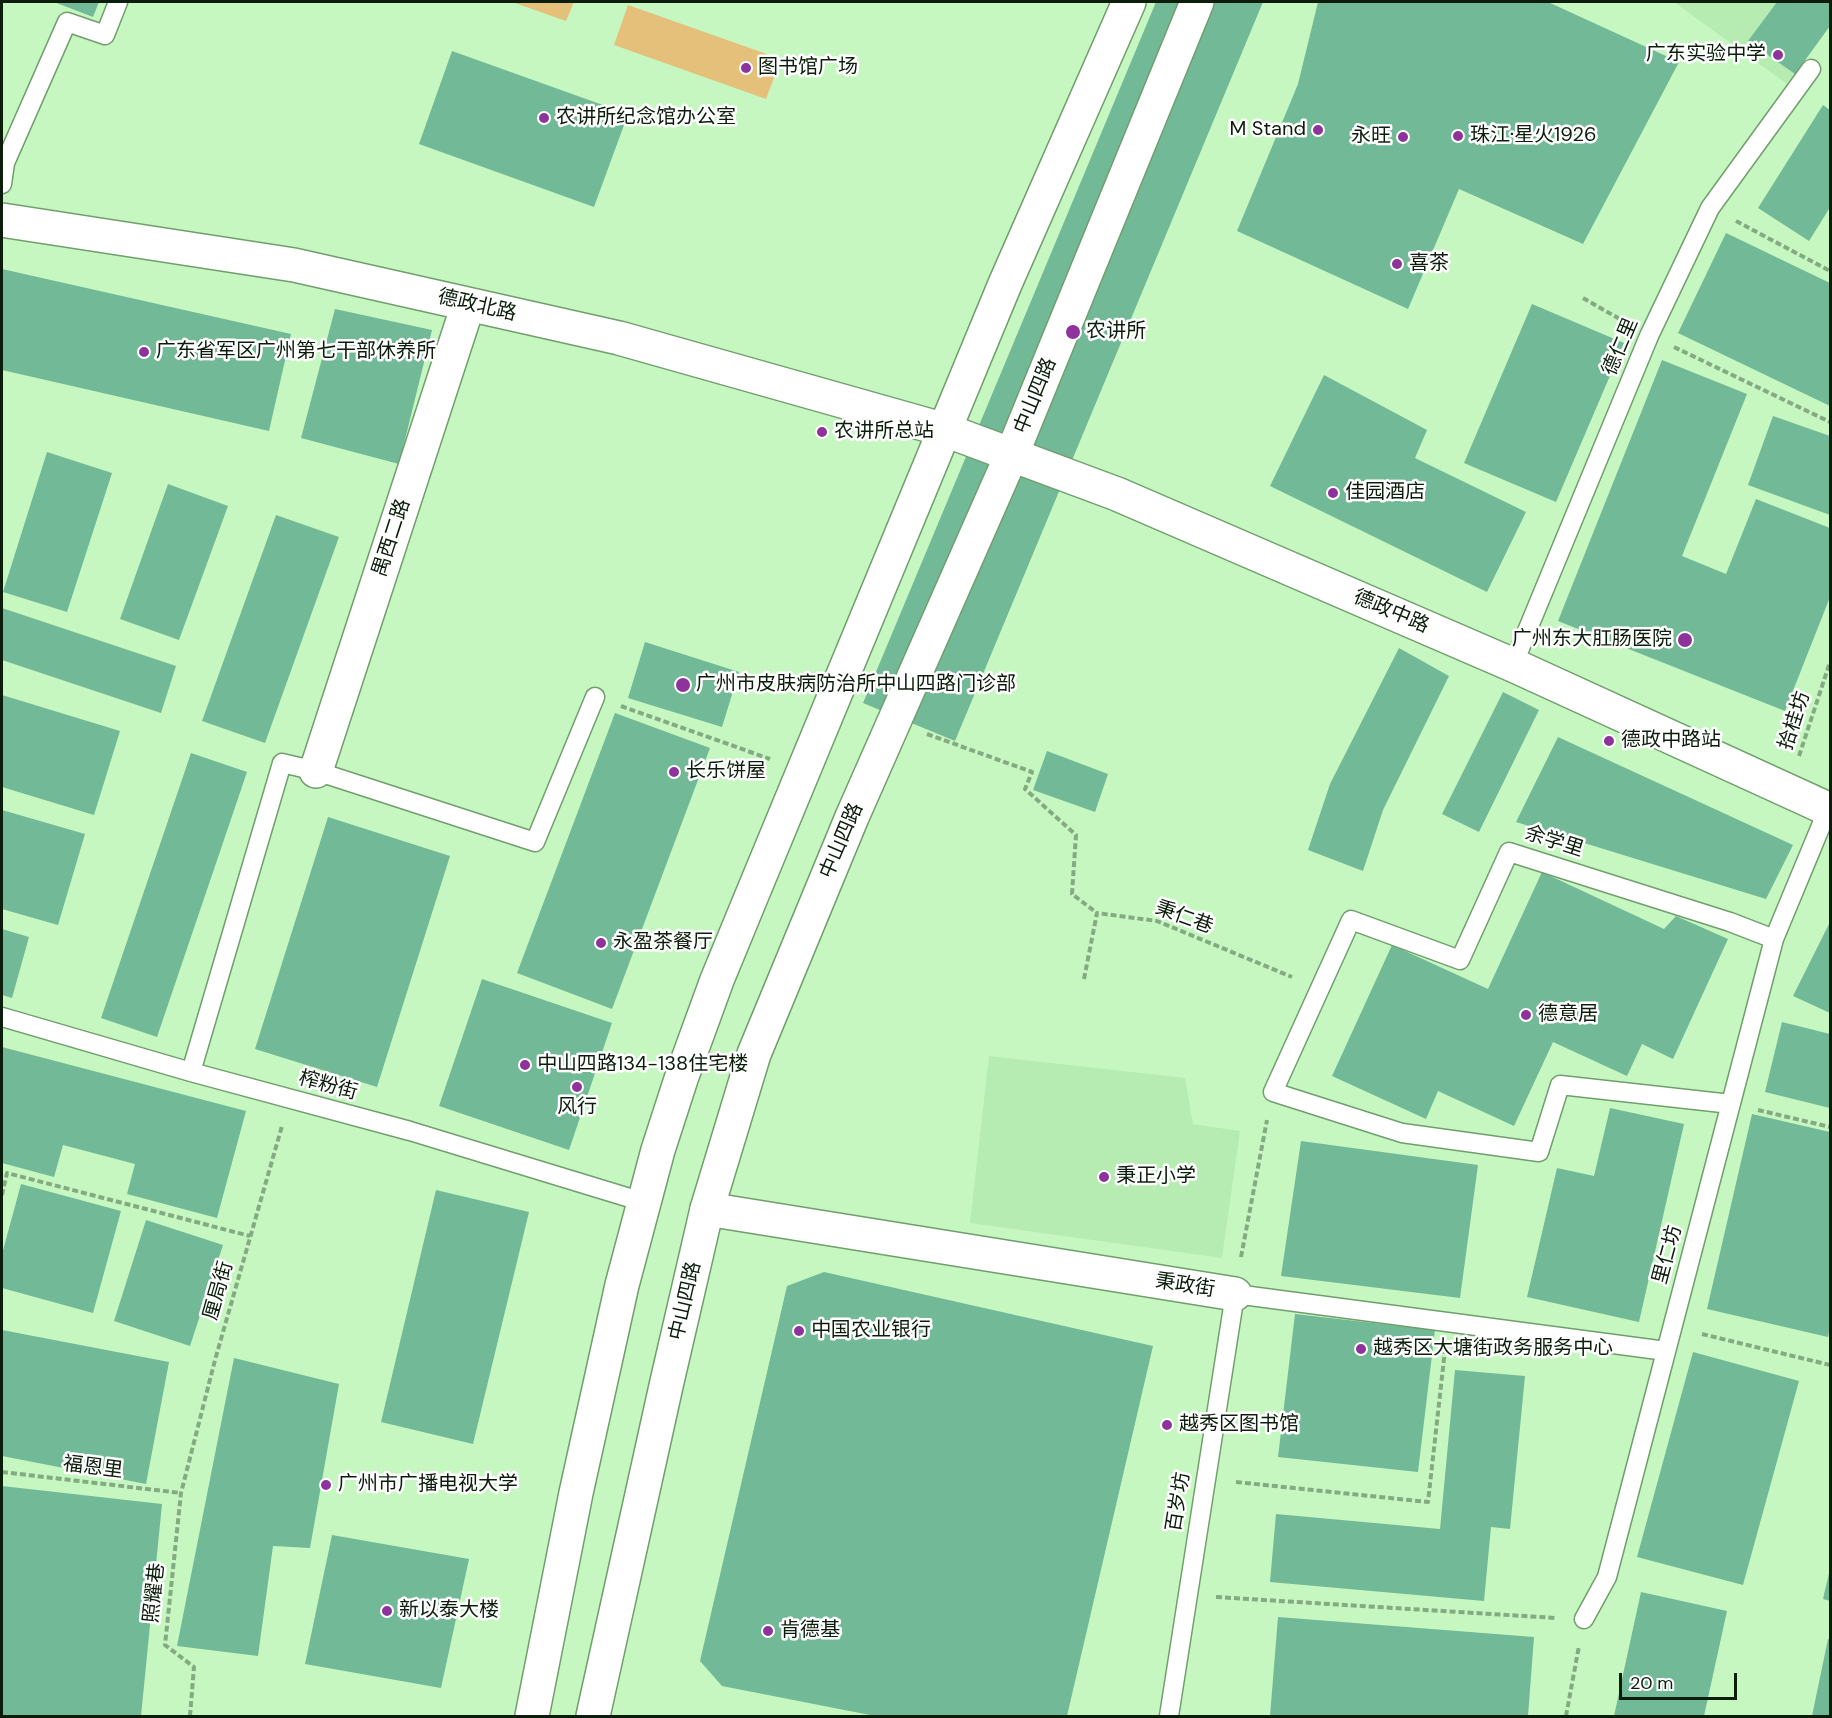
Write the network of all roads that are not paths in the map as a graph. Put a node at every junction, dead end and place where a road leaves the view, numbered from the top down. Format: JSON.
{"nodes":[{"id":1,"x":118,"y":2,"type":"edge"},
{"id":2,"x":1129,"y":2,"type":"edge"},
{"id":3,"x":1197,"y":2,"type":"edge"},
{"id":4,"x":1811,"y":69,"type":"dead end"},
{"id":5,"x":2,"y":184,"type":"edge"},
{"id":6,"x":2,"y":220,"type":"edge"},
{"id":7,"x":468,"y":304,"type":"junction"},
{"id":8,"x":945,"y":430,"type":"junction"},
{"id":9,"x":1012,"y":454,"type":"junction"},
{"id":10,"x":1513,"y":664,"type":"junction"},
{"id":11,"x":595,"y":697,"type":"road end"},
{"id":12,"x":316,"y":771,"type":"junction"},
{"id":13,"x":1829,"y":810,"type":"edge"},
{"id":14,"x":1774,"y":939,"type":"junction"},
{"id":15,"x":2,"y":1017,"type":"edge"},
{"id":16,"x":190,"y":1072,"type":"junction"},
{"id":17,"x":1731,"y":1104,"type":"junction"},
{"id":18,"x":643,"y":1202,"type":"junction"},
{"id":19,"x":707,"y":1209,"type":"junction"},
{"id":20,"x":1235,"y":1294,"type":"junction"},
{"id":21,"x":1665,"y":1351,"type":"junction"},
{"id":22,"x":1584,"y":1619,"type":"road end"},
{"id":23,"x":532,"y":1716,"type":"edge"},
{"id":24,"x":593,"y":1716,"type":"edge"},
{"id":25,"x":1169,"y":1716,"type":"edge"}],
"edges":[{"from":1,"to":5,"type":"lane"},
{"from":2,"to":8,"type":"main road"},
{"from":3,"to":9,"type":"main road","name":"中山四路"},
{"from":4,"to":10,"type":"lane","name":"德仁里"},
{"from":6,"to":7,"type":"main road","name":"德政北路"},
{"from":7,"to":8,"type":"main road","name":"德政北路"},
{"from":7,"to":12,"type":"main road","name":"禺西二路"},
{"from":8,"to":9,"type":"main road","name":"德政中路"},
{"from":8,"to":18,"type":"main road"},
{"from":9,"to":10,"type":"main road","name":"德政中路"},
{"from":9,"to":19,"type":"main road","name":"中山四路"},
{"from":10,"to":13,"type":"main road","name":"德政中路"},
{"from":11,"to":12,"type":"lane"},
{"from":12,"to":16,"type":"lane"},
{"from":13,"to":14,"type":"lane","name":"里仁坊"},
{"from":14,"to":17,"type":"lane","name":"里仁坊"},
{"from":14,"to":17,"type":"lane","name":"余学里"},
{"from":15,"to":16,"type":"lane","name":"榨粉街"},
{"from":16,"to":18,"type":"lane","name":"榨粉街"},
{"from":17,"to":21,"type":"lane","name":"里仁坊"},
{"from":18,"to":23,"type":"main road"},
{"from":19,"to":20,"type":"main road","name":"秉政街"},
{"from":19,"to":24,"type":"main road","name":"中山四路"},
{"from":20,"to":21,"type":"lane","name":"秉政街"},
{"from":20,"to":25,"type":"lane","name":"百岁坊"},
{"from":21,"to":22,"type":"lane","name":"里仁坊"}]}
